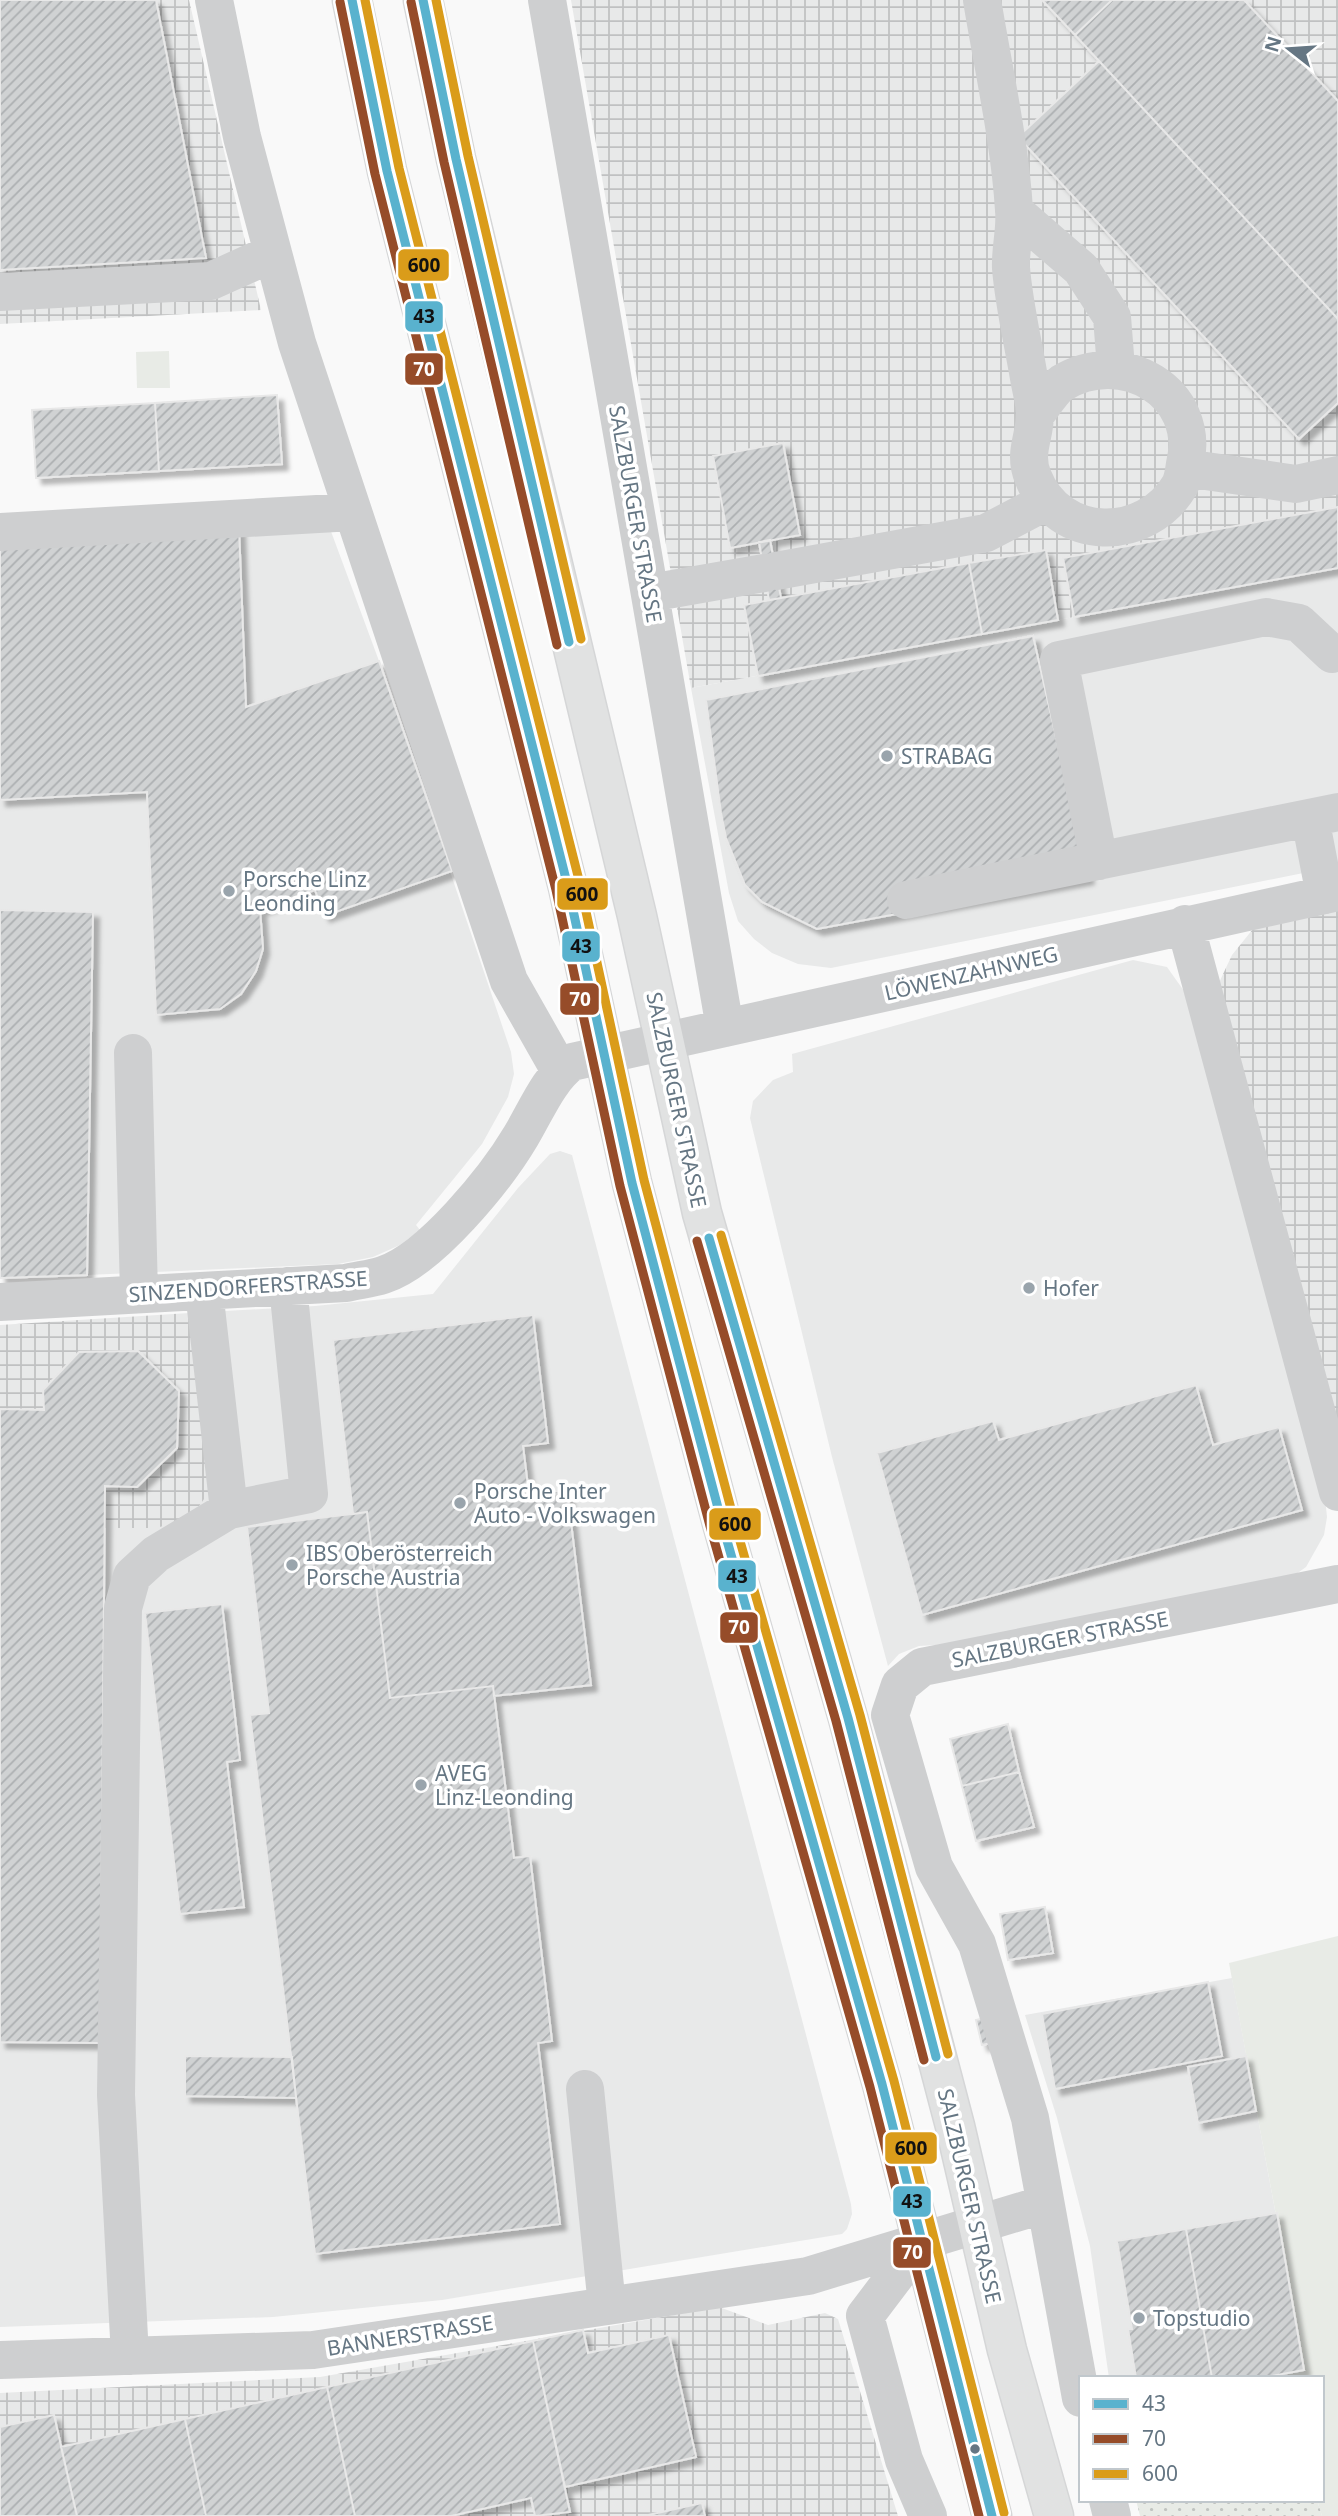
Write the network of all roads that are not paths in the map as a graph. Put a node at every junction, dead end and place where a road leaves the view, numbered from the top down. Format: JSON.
{"nodes":[{"id":1,"x":214,"y":0,"type":"edge"},
{"id":2,"x":352,"y":0,"type":"edge"},
{"id":3,"x":423,"y":0,"type":"edge"},
{"id":4,"x":547,"y":0,"type":"edge"},
{"id":5,"x":982,"y":0,"type":"edge"},
{"id":6,"x":1014,"y":211,"type":"junction"},
{"id":7,"x":273,"y":253,"type":"junction"},
{"id":8,"x":0,"y":292,"type":"edge"},
{"id":9,"x":1116,"y":369,"type":"junction"},
{"id":10,"x":1035,"y":415,"type":"junction"},
{"id":11,"x":1185,"y":468,"type":"junction"},
{"id":12,"x":1338,"y":475,"type":"edge"},
{"id":13,"x":1047,"y":501,"type":"junction"},
{"id":14,"x":353,"y":512,"type":"junction"},
{"id":15,"x":0,"y":532,"type":"edge"},
{"id":16,"x":650,"y":593,"type":"junction"},
{"id":17,"x":1332,"y":654,"type":"dead end"},
{"id":18,"x":1324,"y":815,"type":"edge"},
{"id":19,"x":1099,"y":861,"type":"junction"},
{"id":20,"x":1331,"y":894,"type":"edge"},
{"id":21,"x":906,"y":900,"type":"dead end"},
{"id":22,"x":1185,"y":924,"type":"junction"},
{"id":23,"x":725,"y":1028,"type":"junction"},
{"id":24,"x":664,"y":1040,"type":"junction"},
{"id":25,"x":133,"y":1053,"type":"dead end"},
{"id":26,"x":604,"y":1053,"type":"junction"},
{"id":27,"x":560,"y":1070,"type":"junction"},
{"id":28,"x":288,"y":1286,"type":"junction"},
{"id":29,"x":204,"y":1291,"type":"junction"},
{"id":30,"x":139,"y":1294,"type":"junction"},
{"id":31,"x":0,"y":1302,"type":"edge"},
{"id":32,"x":1338,"y":1492,"type":"edge"},
{"id":33,"x":229,"y":1510,"type":"junction"},
{"id":34,"x":1338,"y":1584,"type":"edge"},
{"id":35,"x":585,"y":2089,"type":"dead end"},
{"id":36,"x":1045,"y":2204,"type":"junction"},
{"id":37,"x":978,"y":2225,"type":"junction"},
{"id":38,"x":921,"y":2242,"type":"junction"},
{"id":39,"x":607,"y":2306,"type":"junction"},
{"id":40,"x":130,"y":2356,"type":"junction"},
{"id":41,"x":0,"y":2360,"type":"edge"},
{"id":42,"x":1079,"y":2387,"type":"edge"},
{"id":43,"x":928,"y":2516,"type":"edge"},
{"id":44,"x":992,"y":2516,"type":"edge"},
{"id":45,"x":1054,"y":2516,"type":"edge"}],
"edges":[{"from":1,"to":7,"type":"street"},
{"from":2,"to":26,"type":"main road"},
{"from":3,"to":24,"type":"main road","name":"SALZBURGER STRASSE"},
{"from":4,"to":16,"type":"street","name":"SALZBURGER STRASSE"},
{"from":5,"to":6,"type":"street"},
{"from":6,"to":9,"type":"street"},
{"from":6,"to":10,"type":"street"},
{"from":7,"to":8,"type":"street"},
{"from":7,"to":14,"type":"street"},
{"from":9,"to":10,"type":"street"},
{"from":9,"to":11,"type":"street"},
{"from":10,"to":13,"type":"street"},
{"from":11,"to":12,"type":"street"},
{"from":11,"to":13,"type":"street"},
{"from":13,"to":16,"type":"street"},
{"from":14,"to":15,"type":"street"},
{"from":14,"to":27,"type":"street"},
{"from":16,"to":23,"type":"street","name":"SALZBURGER STRASSE"},
{"from":17,"to":19,"type":"street"},
{"from":18,"to":19,"type":"street"},
{"from":18,"to":20,"type":"street"},
{"from":19,"to":21,"type":"street"},
{"from":20,"to":22,"type":"street","name":"LÖWENZAHNWEG"},
{"from":22,"to":23,"type":"street","name":"LÖWENZAHNWEG"},
{"from":22,"to":32,"type":"street"},
{"from":23,"to":24,"type":"street","name":"LÖWENZAHNWEG"},
{"from":24,"to":26,"type":"street","name":"LÖWENZAHNWEG"},
{"from":24,"to":37,"type":"main road","name":"SALZBURGER STRASSE"},
{"from":25,"to":30,"type":"street"},
{"from":26,"to":27,"type":"street"},
{"from":26,"to":38,"type":"main road"},
{"from":27,"to":28,"type":"street","name":"SINZENDORFERSTRASSE"},
{"from":28,"to":29,"type":"street","name":"SINZENDORFERSTRASSE"},
{"from":28,"to":33,"type":"street"},
{"from":29,"to":30,"type":"street","name":"SINZENDORFERSTRASSE"},
{"from":29,"to":33,"type":"street"},
{"from":30,"to":31,"type":"street","name":"SINZENDORFERSTRASSE"},
{"from":33,"to":40,"type":"street"},
{"from":34,"to":36,"type":"street","name":"SALZBURGER STRASSE"},
{"from":35,"to":39,"type":"street"},
{"from":36,"to":37,"type":"street","name":"BANNERSTRASSE"},
{"from":36,"to":42,"type":"street","name":"SALZBURGER STRASSE"},
{"from":37,"to":38,"type":"street","name":"BANNERSTRASSE"},
{"from":37,"to":45,"type":"main road","name":"SALZBURGER STRASSE"},
{"from":38,"to":39,"type":"street","name":"BANNERSTRASSE"},
{"from":38,"to":43,"type":"street"},
{"from":38,"to":44,"type":"main road"},
{"from":39,"to":40,"type":"street","name":"BANNERSTRASSE"},
{"from":40,"to":41,"type":"street","name":"BANNERSTRASSE"}]}
